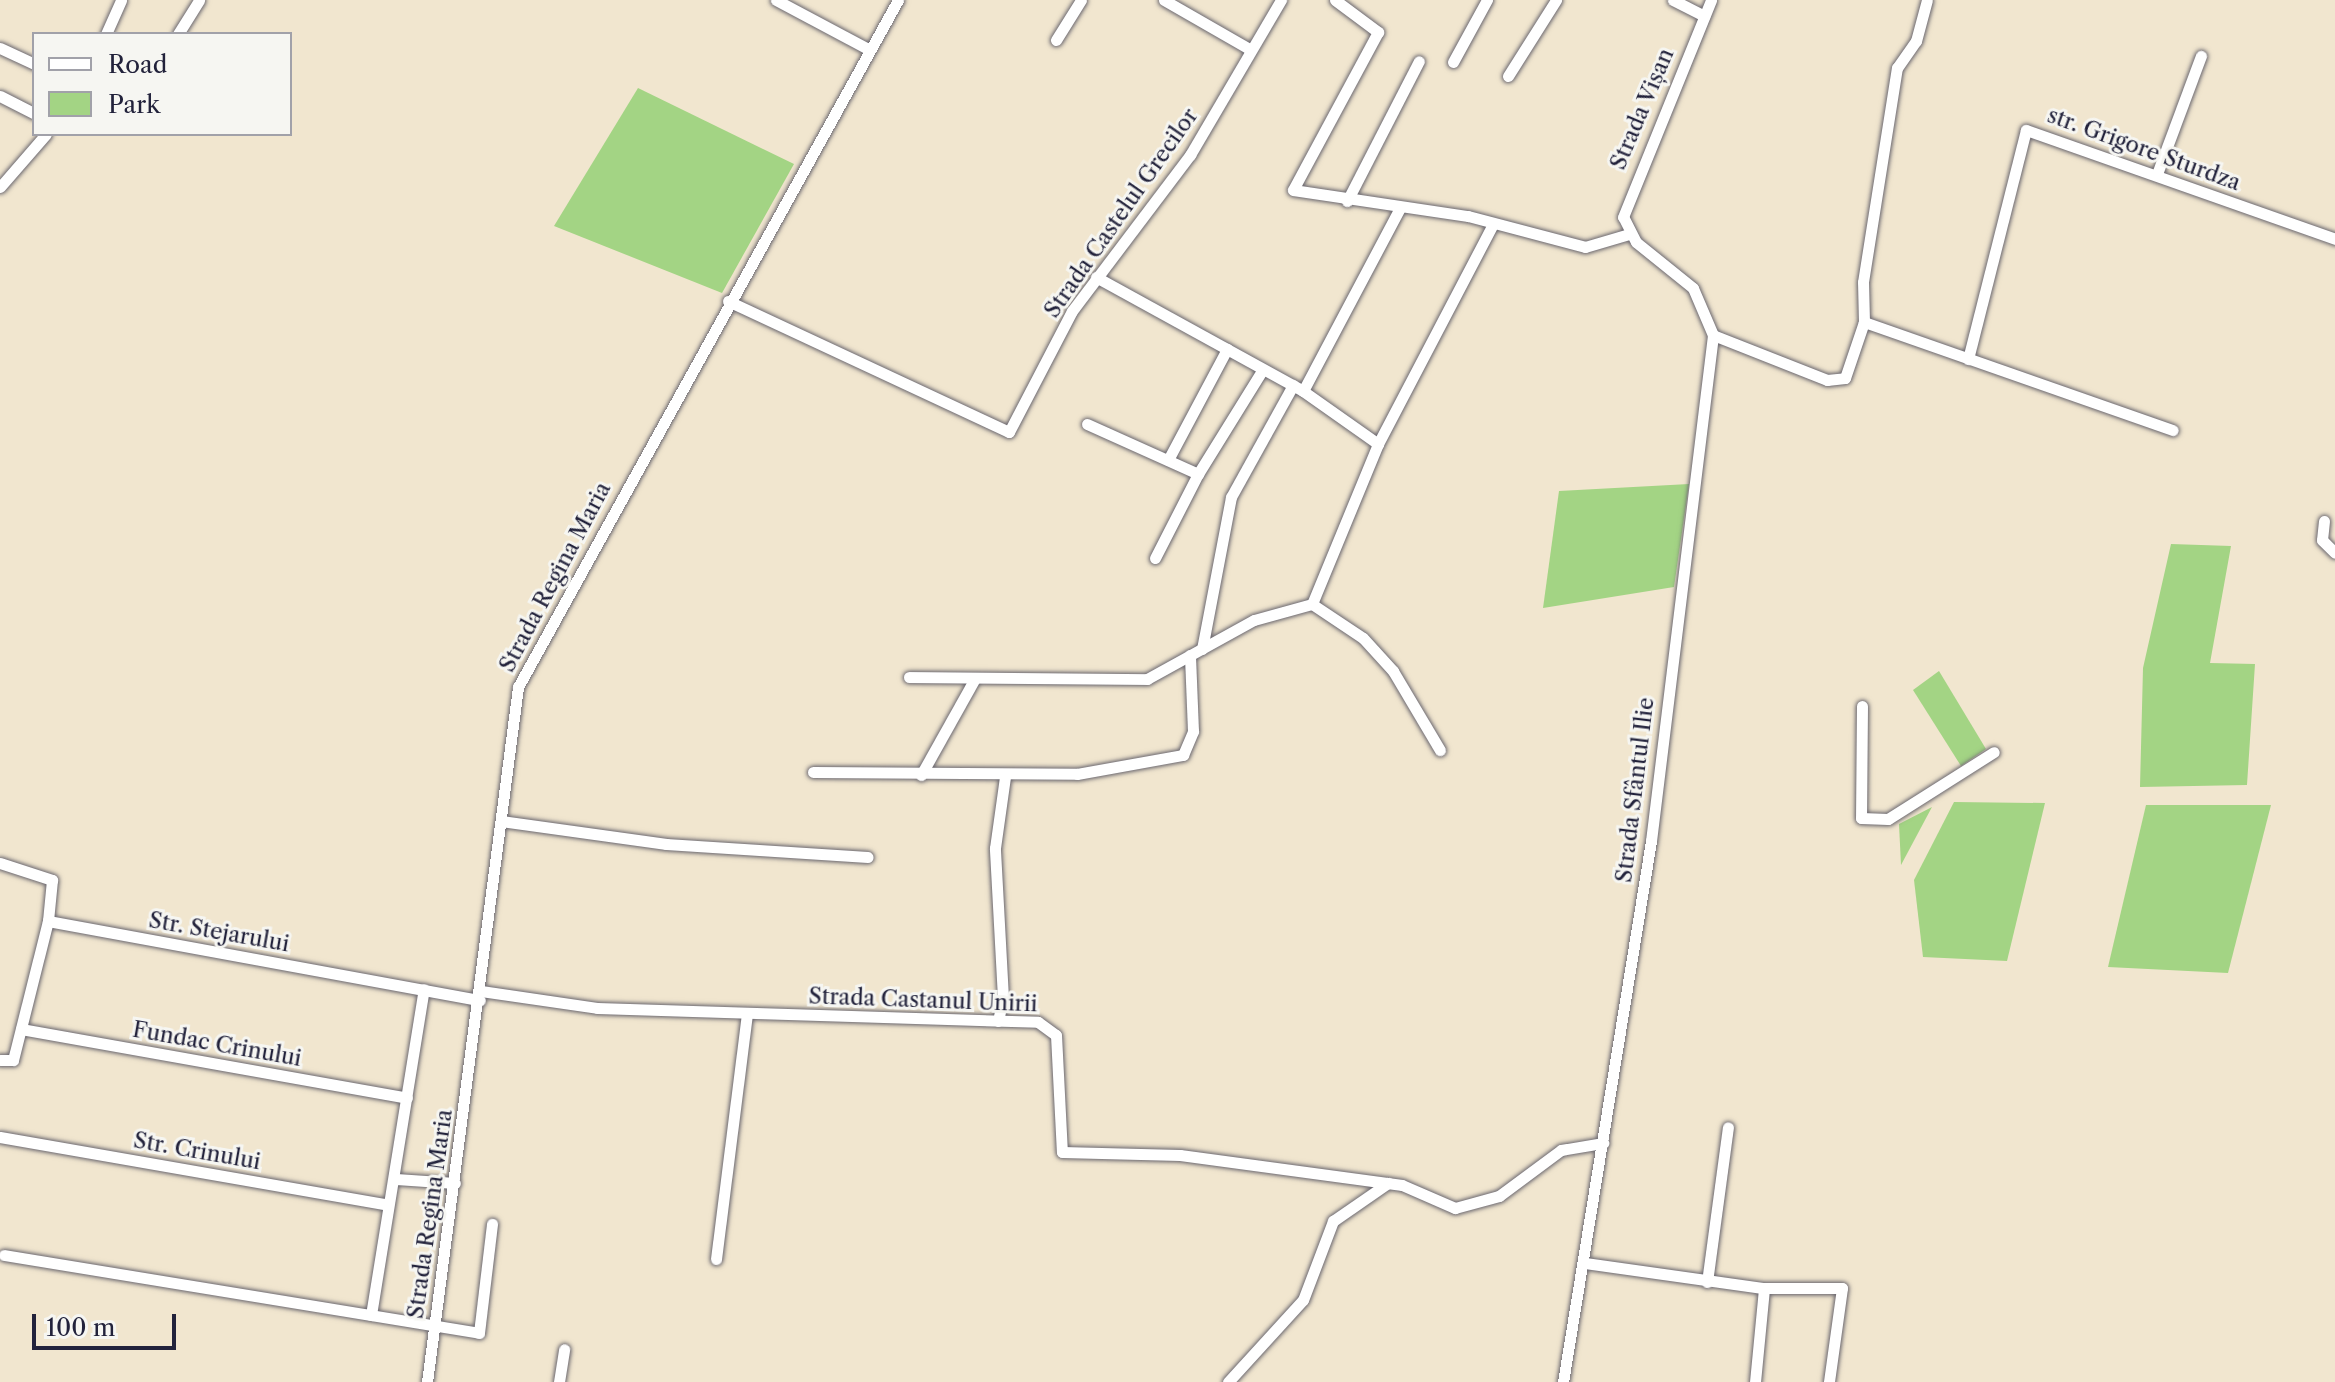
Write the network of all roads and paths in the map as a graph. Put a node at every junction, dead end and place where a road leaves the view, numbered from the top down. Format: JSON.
{"nodes":[{"id":1,"x":121,"y":0,"type":"edge"},
{"id":2,"x":199,"y":0,"type":"edge"},
{"id":3,"x":776,"y":0,"type":"edge"},
{"id":4,"x":898,"y":0,"type":"edge"},
{"id":5,"x":1081,"y":0,"type":"edge"},
{"id":6,"x":1164,"y":0,"type":"edge"},
{"id":7,"x":1281,"y":0,"type":"edge"},
{"id":8,"x":1335,"y":0,"type":"edge"},
{"id":9,"x":1487,"y":0,"type":"edge"},
{"id":10,"x":1556,"y":0,"type":"edge"},
{"id":11,"x":1673,"y":0,"type":"edge"},
{"id":12,"x":1711,"y":0,"type":"edge"},
{"id":13,"x":1927,"y":0,"type":"edge"},
{"id":14,"x":1704,"y":16,"type":"junction"},
{"id":15,"x":107,"y":32,"type":"edge"},
{"id":16,"x":179,"y":32,"type":"edge"},
{"id":17,"x":1056,"y":40,"type":"dead end"},
{"id":18,"x":0,"y":48,"type":"edge"},
{"id":19,"x":870,"y":50,"type":"junction"},
{"id":20,"x":1251,"y":50,"type":"junction"},
{"id":21,"x":2201,"y":56,"type":"dead end"},
{"id":22,"x":1419,"y":61,"type":"dead end"},
{"id":23,"x":1453,"y":62,"type":"dead end"},
{"id":24,"x":32,"y":63,"type":"edge"},
{"id":25,"x":1508,"y":76,"type":"dead end"},
{"id":26,"x":0,"y":96,"type":"edge"},
{"id":27,"x":32,"y":112,"type":"edge"},
{"id":28,"x":44,"y":136,"type":"edge"},
{"id":29,"x":2157,"y":174,"type":"junction"},
{"id":30,"x":0,"y":187,"type":"edge"},
{"id":31,"x":1347,"y":201,"type":"junction"},
{"id":32,"x":1400,"y":208,"type":"junction"},
{"id":33,"x":1493,"y":224,"type":"junction"},
{"id":34,"x":1629,"y":234,"type":"junction"},
{"id":35,"x":2335,"y":239,"type":"edge"},
{"id":36,"x":1096,"y":277,"type":"junction"},
{"id":37,"x":728,"y":301,"type":"junction"},
{"id":38,"x":1864,"y":322,"type":"junction"},
{"id":39,"x":1713,"y":335,"type":"junction"},
{"id":40,"x":1227,"y":349,"type":"junction"},
{"id":41,"x":1968,"y":359,"type":"junction"},
{"id":42,"x":1263,"y":369,"type":"junction"},
{"id":43,"x":1298,"y":388,"type":"junction"},
{"id":44,"x":1087,"y":424,"type":"dead end"},
{"id":45,"x":2173,"y":430,"type":"dead end"},
{"id":46,"x":1378,"y":444,"type":"junction"},
{"id":47,"x":1168,"y":460,"type":"junction"},
{"id":48,"x":1198,"y":474,"type":"junction"},
{"id":49,"x":2324,"y":521,"type":"dead end"},
{"id":50,"x":2335,"y":553,"type":"edge"},
{"id":51,"x":1155,"y":558,"type":"dead end"},
{"id":52,"x":1312,"y":604,"type":"junction"},
{"id":53,"x":1202,"y":649,"type":"junction"},
{"id":54,"x":1190,"y":655,"type":"junction"},
{"id":55,"x":909,"y":677,"type":"dead end"},
{"id":56,"x":974,"y":680,"type":"junction"},
{"id":57,"x":1862,"y":706,"type":"dead end"},
{"id":58,"x":1440,"y":750,"type":"dead end"},
{"id":59,"x":1994,"y":752,"type":"dead end"},
{"id":60,"x":813,"y":772,"type":"dead end"},
{"id":61,"x":921,"y":775,"type":"junction"},
{"id":62,"x":1005,"y":777,"type":"junction"},
{"id":63,"x":501,"y":821,"type":"junction"},
{"id":64,"x":868,"y":857,"type":"dead end"},
{"id":65,"x":0,"y":863,"type":"edge"},
{"id":66,"x":48,"y":921,"type":"junction"},
{"id":67,"x":424,"y":989,"type":"junction"},
{"id":68,"x":481,"y":996,"type":"junction"},
{"id":69,"x":747,"y":1014,"type":"junction"},
{"id":70,"x":998,"y":1021,"type":"junction"},
{"id":71,"x":21,"y":1029,"type":"junction"},
{"id":72,"x":0,"y":1060,"type":"edge"},
{"id":73,"x":407,"y":1098,"type":"junction"},
{"id":74,"x":1728,"y":1127,"type":"dead end"},
{"id":75,"x":0,"y":1137,"type":"edge"},
{"id":76,"x":1603,"y":1143,"type":"junction"},
{"id":77,"x":396,"y":1179,"type":"junction"},
{"id":78,"x":455,"y":1183,"type":"junction"},
{"id":79,"x":1389,"y":1183,"type":"junction"},
{"id":80,"x":388,"y":1205,"type":"junction"},
{"id":81,"x":492,"y":1224,"type":"dead end"},
{"id":82,"x":4,"y":1255,"type":"dead end"},
{"id":83,"x":716,"y":1259,"type":"dead end"},
{"id":84,"x":1585,"y":1263,"type":"junction"},
{"id":85,"x":1707,"y":1282,"type":"junction"},
{"id":86,"x":1764,"y":1288,"type":"junction"},
{"id":87,"x":371,"y":1315,"type":"junction"},
{"id":88,"x":434,"y":1327,"type":"junction"},
{"id":89,"x":564,"y":1349,"type":"dead end"},
{"id":90,"x":427,"y":1382,"type":"edge"},
{"id":91,"x":559,"y":1382,"type":"edge"},
{"id":92,"x":1228,"y":1382,"type":"edge"},
{"id":93,"x":1563,"y":1382,"type":"edge"},
{"id":94,"x":1755,"y":1382,"type":"edge"},
{"id":95,"x":1829,"y":1382,"type":"edge"}],
"edges":[{"from":1,"to":15,"type":"street"},
{"from":2,"to":16,"type":"street"},
{"from":3,"to":19,"type":"street"},
{"from":4,"to":19,"type":"street","name":"Strada Regina Maria"},
{"from":5,"to":17,"type":"street"},
{"from":6,"to":20,"type":"street"},
{"from":7,"to":20,"type":"street","name":"Strada Castelul Grecilor"},
{"from":8,"to":31,"type":"street"},
{"from":9,"to":23,"type":"street"},
{"from":10,"to":25,"type":"street"},
{"from":11,"to":14,"type":"street"},
{"from":12,"to":14,"type":"street","name":"Strada Vișan"},
{"from":13,"to":38,"type":"street"},
{"from":14,"to":34,"type":"street","name":"Strada Vișan"},
{"from":18,"to":24,"type":"street"},
{"from":19,"to":37,"type":"street","name":"Strada Regina Maria"},
{"from":20,"to":36,"type":"street","name":"Strada Castelul Grecilor"},
{"from":21,"to":29,"type":"street"},
{"from":22,"to":31,"type":"street"},
{"from":26,"to":27,"type":"street"},
{"from":28,"to":30,"type":"street"},
{"from":29,"to":35,"type":"street","name":"str. Grigore Sturdza"},
{"from":29,"to":41,"type":"street","name":"str. Grigore Sturdza"},
{"from":31,"to":32,"type":"street"},
{"from":32,"to":33,"type":"street"},
{"from":32,"to":43,"type":"street"},
{"from":33,"to":34,"type":"street"},
{"from":33,"to":46,"type":"street"},
{"from":34,"to":39,"type":"street"},
{"from":36,"to":37,"type":"street","name":"Strada Castelul Grecilor"},
{"from":36,"to":40,"type":"street"},
{"from":37,"to":63,"type":"street","name":"Strada Regina Maria"},
{"from":38,"to":39,"type":"street"},
{"from":38,"to":41,"type":"street"},
{"from":39,"to":76,"type":"street","name":"Strada Sfântul Ilie"},
{"from":40,"to":42,"type":"street"},
{"from":40,"to":47,"type":"street"},
{"from":41,"to":45,"type":"street"},
{"from":42,"to":43,"type":"street"},
{"from":42,"to":48,"type":"street"},
{"from":43,"to":46,"type":"street"},
{"from":43,"to":53,"type":"street"},
{"from":44,"to":47,"type":"street"},
{"from":46,"to":52,"type":"street"},
{"from":47,"to":48,"type":"street"},
{"from":48,"to":51,"type":"street"},
{"from":49,"to":50,"type":"street"},
{"from":52,"to":53,"type":"street"},
{"from":52,"to":58,"type":"street"},
{"from":53,"to":54,"type":"street"},
{"from":54,"to":56,"type":"street"},
{"from":54,"to":62,"type":"street"},
{"from":55,"to":56,"type":"street"},
{"from":56,"to":61,"type":"street"},
{"from":57,"to":59,"type":"street"},
{"from":60,"to":61,"type":"street"},
{"from":61,"to":62,"type":"street"},
{"from":62,"to":70,"type":"street"},
{"from":63,"to":64,"type":"street"},
{"from":63,"to":68,"type":"street","name":"Strada Regina Maria"},
{"from":65,"to":66,"type":"street"},
{"from":66,"to":67,"type":"street","name":"Str. Stejarului"},
{"from":66,"to":71,"type":"street"},
{"from":67,"to":68,"type":"street","name":"Str. Stejarului"},
{"from":67,"to":73,"type":"street"},
{"from":68,"to":69,"type":"street","name":"Strada Castanul Unirii"},
{"from":68,"to":78,"type":"street","name":"Strada Regina Maria"},
{"from":69,"to":70,"type":"street","name":"Strada Castanul Unirii"},
{"from":69,"to":83,"type":"street"},
{"from":70,"to":79,"type":"street","name":"Strada Castanul Unirii"},
{"from":71,"to":72,"type":"street"},
{"from":71,"to":73,"type":"street","name":"Fundac Crinului"},
{"from":73,"to":77,"type":"street"},
{"from":74,"to":85,"type":"street"},
{"from":75,"to":80,"type":"street","name":"Str. Crinului"},
{"from":76,"to":79,"type":"street","name":"Strada Castanul Unirii"},
{"from":76,"to":84,"type":"street","name":"Strada Sfântul Ilie"},
{"from":77,"to":78,"type":"street"},
{"from":77,"to":80,"type":"street"},
{"from":78,"to":88,"type":"street","name":"Strada Regina Maria"},
{"from":79,"to":92,"type":"street"},
{"from":80,"to":87,"type":"street"},
{"from":81,"to":88,"type":"street"},
{"from":82,"to":87,"type":"street"},
{"from":84,"to":85,"type":"street"},
{"from":84,"to":93,"type":"street","name":"Strada Sfântul Ilie"},
{"from":85,"to":86,"type":"street"},
{"from":86,"to":94,"type":"street"},
{"from":86,"to":95,"type":"street"},
{"from":87,"to":88,"type":"street"},
{"from":88,"to":90,"type":"street","name":"Strada Regina Maria"},
{"from":89,"to":91,"type":"street"}]}
